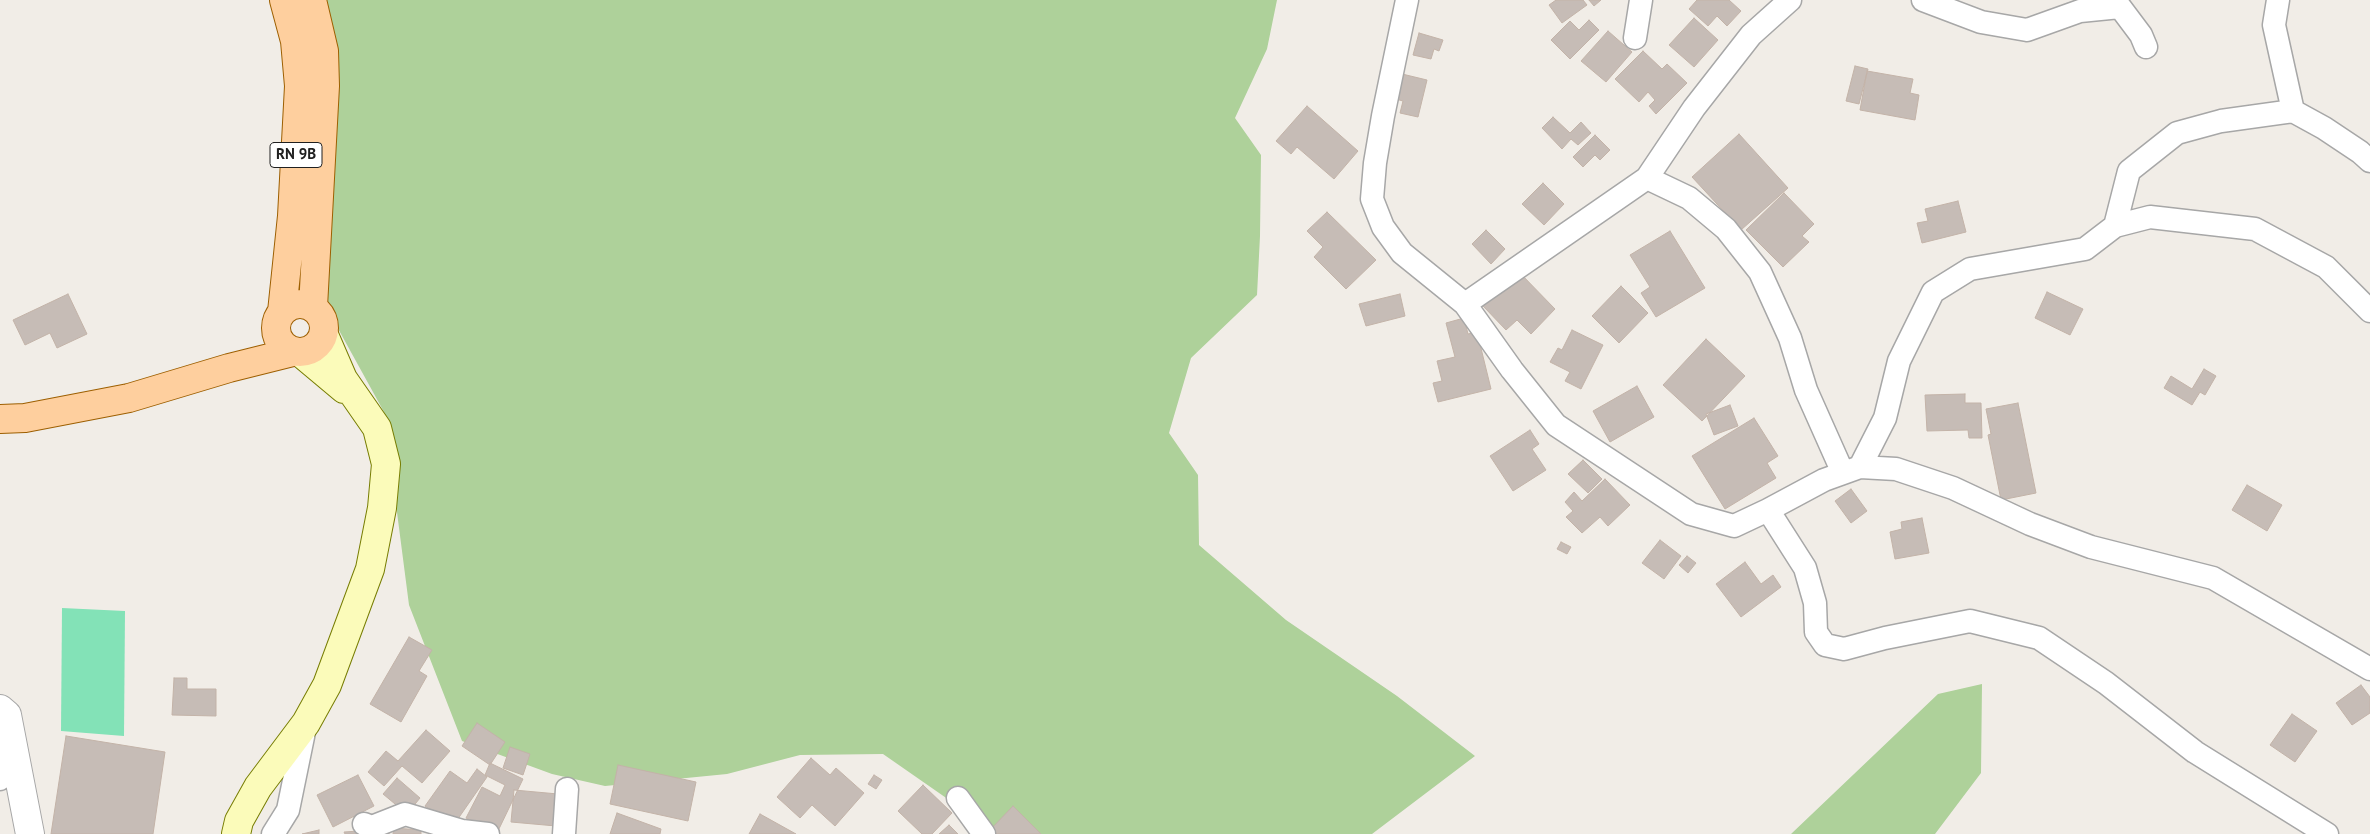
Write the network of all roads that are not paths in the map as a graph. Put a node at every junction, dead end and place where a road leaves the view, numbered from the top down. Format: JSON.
{"nodes":[{"id":1,"x":284,"y":0,"type":"edge"},
{"id":2,"x":312,"y":0,"type":"edge"},
{"id":3,"x":1407,"y":0,"type":"edge"},
{"id":4,"x":1641,"y":0,"type":"edge"},
{"id":5,"x":1790,"y":0,"type":"edge"},
{"id":6,"x":1923,"y":0,"type":"edge"},
{"id":7,"x":2278,"y":0,"type":"edge"},
{"id":8,"x":1635,"y":38,"type":"dead end"},
{"id":9,"x":2146,"y":47,"type":"dead end"},
{"id":10,"x":2292,"y":112,"type":"junction"},
{"id":11,"x":2370,"y":161,"type":"edge"},
{"id":12,"x":1647,"y":178,"type":"junction"},
{"id":13,"x":2115,"y":226,"type":"junction"},
{"id":14,"x":1465,"y":304,"type":"junction"},
{"id":15,"x":313,"y":307,"type":"junction"},
{"id":16,"x":2370,"y":311,"type":"edge"},
{"id":17,"x":279,"y":319,"type":"junction"},
{"id":18,"x":324,"y":335,"type":"junction"},
{"id":19,"x":297,"y":352,"type":"junction"},
{"id":20,"x":229,"y":368,"type":"junction"},
{"id":21,"x":356,"y":400,"type":"junction"},
{"id":22,"x":0,"y":419,"type":"edge"},
{"id":23,"x":1851,"y":470,"type":"junction"},
{"id":24,"x":1768,"y":510,"type":"junction"},
{"id":25,"x":2370,"y":669,"type":"edge"},
{"id":26,"x":0,"y":709,"type":"edge"},
{"id":27,"x":306,"y":723,"type":"junction"},
{"id":28,"x":13,"y":749,"type":"junction"},
{"id":29,"x":0,"y":779,"type":"edge"},
{"id":30,"x":568,"y":790,"type":"dead end"},
{"id":31,"x":958,"y":798,"type":"dead end"},
{"id":32,"x":364,"y":824,"type":"dead end"},
{"id":33,"x":30,"y":834,"type":"edge"},
{"id":34,"x":236,"y":834,"type":"edge"},
{"id":35,"x":273,"y":834,"type":"edge"},
{"id":36,"x":488,"y":834,"type":"edge"},
{"id":37,"x":564,"y":834,"type":"edge"},
{"id":38,"x":984,"y":834,"type":"edge"},
{"id":39,"x":2327,"y":834,"type":"edge"}],
"edges":[{"from":1,"to":17,"type":"main road","number":"RN 9B"},
{"from":2,"to":15,"type":"main road","number":"RN 9B"},
{"from":3,"to":14,"type":"street"},
{"from":4,"to":8,"type":"street"},
{"from":5,"to":12,"type":"street"},
{"from":6,"to":9,"type":"street"},
{"from":7,"to":10,"type":"street"},
{"from":10,"to":11,"type":"street"},
{"from":10,"to":13,"type":"street"},
{"from":12,"to":14,"type":"street"},
{"from":12,"to":23,"type":"street"},
{"from":13,"to":16,"type":"street"},
{"from":13,"to":23,"type":"street"},
{"from":14,"to":24,"type":"street"},
{"from":15,"to":17,"type":"main road"},
{"from":15,"to":18,"type":"main road"},
{"from":17,"to":19,"type":"main road"},
{"from":17,"to":20,"type":"main road"},
{"from":18,"to":19,"type":"main road"},
{"from":18,"to":21,"type":"main road"},
{"from":19,"to":20,"type":"main road"},
{"from":19,"to":21,"type":"main road"},
{"from":20,"to":22,"type":"main road"},
{"from":21,"to":27,"type":"main road"},
{"from":23,"to":24,"type":"street"},
{"from":23,"to":25,"type":"street"},
{"from":24,"to":39,"type":"street"},
{"from":26,"to":28,"type":"street"},
{"from":27,"to":34,"type":"main road"},
{"from":27,"to":35,"type":"street"},
{"from":28,"to":29,"type":"street"},
{"from":28,"to":33,"type":"street"},
{"from":30,"to":37,"type":"street"},
{"from":31,"to":38,"type":"street"},
{"from":32,"to":36,"type":"street"}]}
